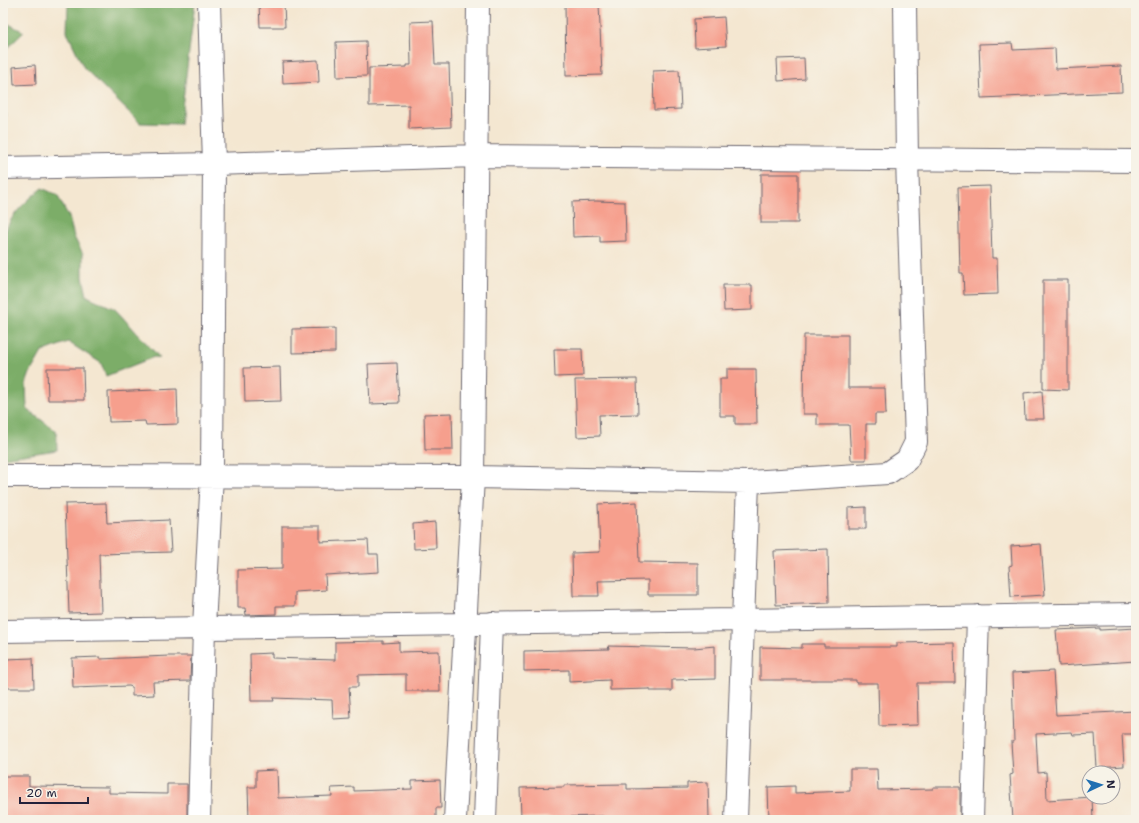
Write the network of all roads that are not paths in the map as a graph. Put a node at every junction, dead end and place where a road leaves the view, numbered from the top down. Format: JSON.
{"nodes":[{"id":1,"x":209,"y":3,"type":"edge"},
{"id":2,"x":478,"y":3,"type":"edge"},
{"id":3,"x":906,"y":3,"type":"edge"},
{"id":4,"x":477,"y":156,"type":"junction"},
{"id":5,"x":907,"y":159,"type":"junction"},
{"id":6,"x":1136,"y":161,"type":"edge"},
{"id":7,"x":214,"y":164,"type":"junction"},
{"id":8,"x":3,"y":168,"type":"edge"},
{"id":9,"x":212,"y":475,"type":"junction"},
{"id":10,"x":3,"y":476,"type":"edge"},
{"id":11,"x":473,"y":477,"type":"junction"},
{"id":12,"x":748,"y":482,"type":"junction"},
{"id":13,"x":1136,"y":614,"type":"edge"},
{"id":14,"x":978,"y":616,"type":"junction"},
{"id":15,"x":743,"y":619,"type":"junction"},
{"id":16,"x":465,"y":623,"type":"junction"},
{"id":17,"x":492,"y":624,"type":"junction"},
{"id":18,"x":204,"y":627,"type":"junction"},
{"id":19,"x":3,"y":632,"type":"edge"},
{"id":20,"x":199,"y":820,"type":"edge"},
{"id":21,"x":454,"y":820,"type":"edge"},
{"id":22,"x":485,"y":820,"type":"edge"},
{"id":23,"x":736,"y":820,"type":"edge"},
{"id":24,"x":972,"y":820,"type":"edge"}],
"edges":[{"from":1,"to":7,"type":"street"},
{"from":2,"to":4,"type":"street"},
{"from":3,"to":5,"type":"street"},
{"from":4,"to":5,"type":"street"},
{"from":4,"to":7,"type":"street"},
{"from":4,"to":11,"type":"street"},
{"from":5,"to":6,"type":"street"},
{"from":5,"to":12,"type":"street"},
{"from":7,"to":8,"type":"street"},
{"from":7,"to":9,"type":"street"},
{"from":9,"to":10,"type":"street"},
{"from":9,"to":11,"type":"street"},
{"from":9,"to":18,"type":"street"},
{"from":11,"to":12,"type":"street"},
{"from":11,"to":16,"type":"street"},
{"from":12,"to":15,"type":"street"},
{"from":13,"to":14,"type":"street"},
{"from":14,"to":15,"type":"street"},
{"from":14,"to":24,"type":"street"},
{"from":15,"to":17,"type":"street"},
{"from":15,"to":23,"type":"street"},
{"from":16,"to":17,"type":"street"},
{"from":16,"to":18,"type":"street"},
{"from":16,"to":21,"type":"street"},
{"from":17,"to":22,"type":"street"},
{"from":18,"to":19,"type":"street"},
{"from":18,"to":20,"type":"street"}]}
